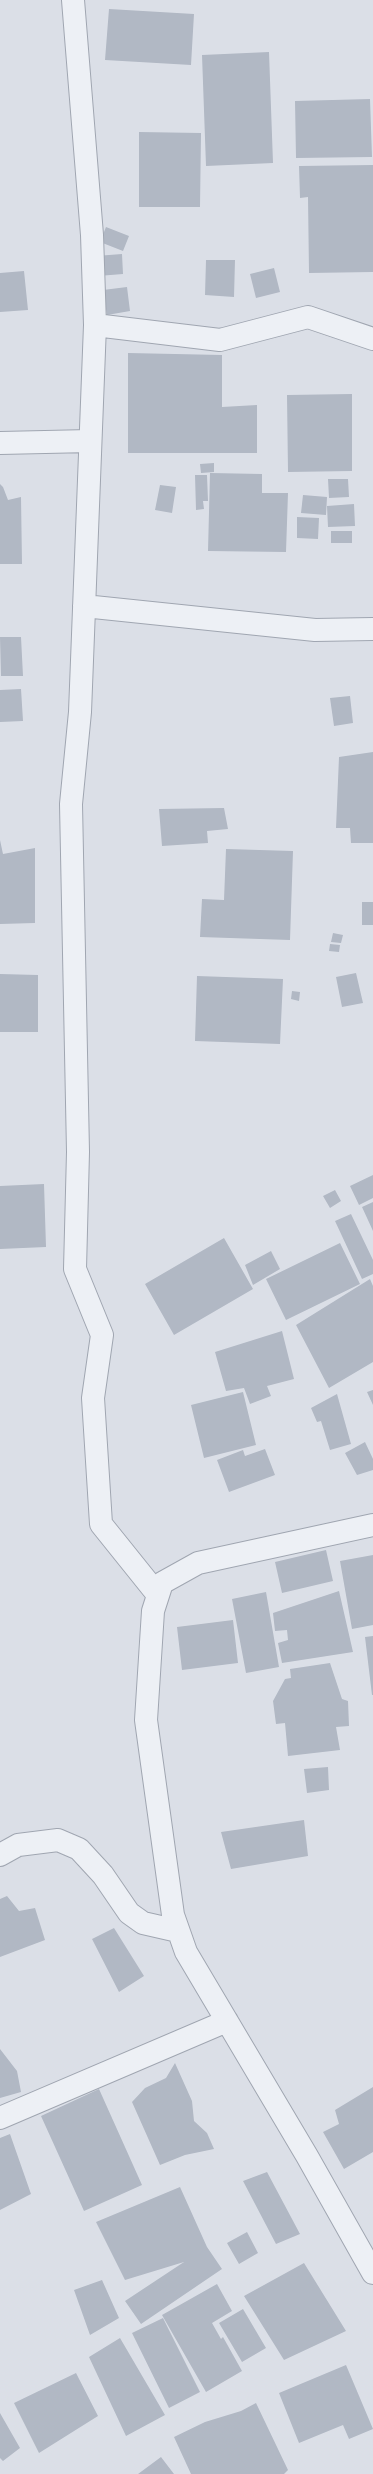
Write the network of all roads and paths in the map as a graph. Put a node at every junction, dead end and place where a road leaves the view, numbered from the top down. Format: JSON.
{"nodes":[{"id":1,"x":72,"y":0,"type":"edge"},
{"id":2,"x":95,"y":325,"type":"junction"},
{"id":3,"x":373,"y":339,"type":"edge"},
{"id":4,"x":90,"y":441,"type":"junction"},
{"id":5,"x":0,"y":443,"type":"edge"},
{"id":6,"x":84,"y":606,"type":"junction"},
{"id":7,"x":373,"y":630,"type":"edge"},
{"id":8,"x":373,"y":1525,"type":"edge"},
{"id":9,"x":158,"y":1595,"type":"junction"},
{"id":10,"x":0,"y":1855,"type":"edge"},
{"id":11,"x":178,"y":1931,"type":"junction"},
{"id":12,"x":227,"y":2021,"type":"junction"},
{"id":13,"x":0,"y":2118,"type":"edge"},
{"id":14,"x":373,"y":2273,"type":"edge"}],
"edges":[{"from":1,"to":2,"type":"street"},
{"from":2,"to":3,"type":"street"},
{"from":2,"to":4,"type":"street"},
{"from":4,"to":5,"type":"street"},
{"from":4,"to":6,"type":"street"},
{"from":6,"to":7,"type":"street"},
{"from":6,"to":9,"type":"street"},
{"from":8,"to":9,"type":"street"},
{"from":9,"to":11,"type":"street"},
{"from":10,"to":11,"type":"street"},
{"from":11,"to":12,"type":"street"},
{"from":12,"to":13,"type":"street"},
{"from":12,"to":14,"type":"street"}]}
